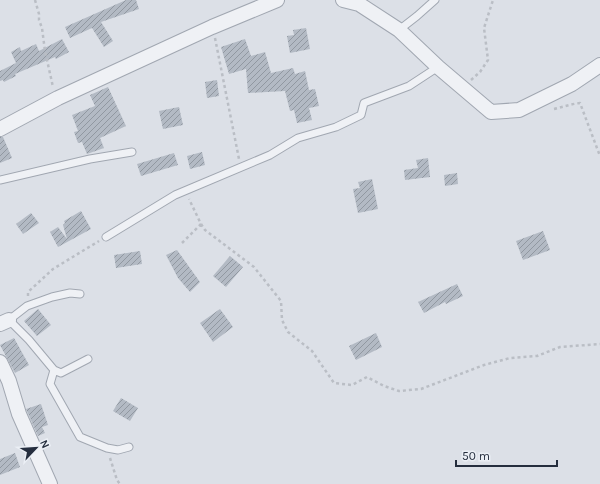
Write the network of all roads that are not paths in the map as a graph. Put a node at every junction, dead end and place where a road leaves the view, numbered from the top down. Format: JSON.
{"nodes":[{"id":1,"x":277,"y":0,"type":"edge"},
{"id":2,"x":343,"y":0,"type":"edge"},
{"id":3,"x":435,"y":0,"type":"edge"},
{"id":4,"x":359,"y":2,"type":"edge"},
{"id":5,"x":399,"y":30,"type":"junction"},
{"id":6,"x":600,"y":65,"type":"edge"},
{"id":7,"x":438,"y":67,"type":"junction"},
{"id":8,"x":0,"y":129,"type":"edge"},
{"id":9,"x":132,"y":152,"type":"dead end"},
{"id":10,"x":0,"y":180,"type":"edge"},
{"id":11,"x":106,"y":237,"type":"road end"},
{"id":12,"x":80,"y":294,"type":"dead end"},
{"id":13,"x":4,"y":322,"type":"edge"},
{"id":14,"x":88,"y":359,"type":"dead end"},
{"id":15,"x":0,"y":362,"type":"edge"},
{"id":16,"x":54,"y":370,"type":"junction"},
{"id":17,"x":129,"y":447,"type":"dead end"},
{"id":18,"x":50,"y":484,"type":"edge"}],
"edges":[{"from":1,"to":8,"type":"street"},
{"from":2,"to":4,"type":"street"},
{"from":3,"to":5,"type":"lane"},
{"from":4,"to":5,"type":"street"},
{"from":5,"to":7,"type":"street"},
{"from":6,"to":7,"type":"street"},
{"from":7,"to":11,"type":"lane"},
{"from":9,"to":10,"type":"lane"},
{"from":12,"to":13,"type":"lane"},
{"from":13,"to":16,"type":"lane"},
{"from":14,"to":16,"type":"lane"},
{"from":15,"to":18,"type":"street"},
{"from":16,"to":17,"type":"lane"}]}
